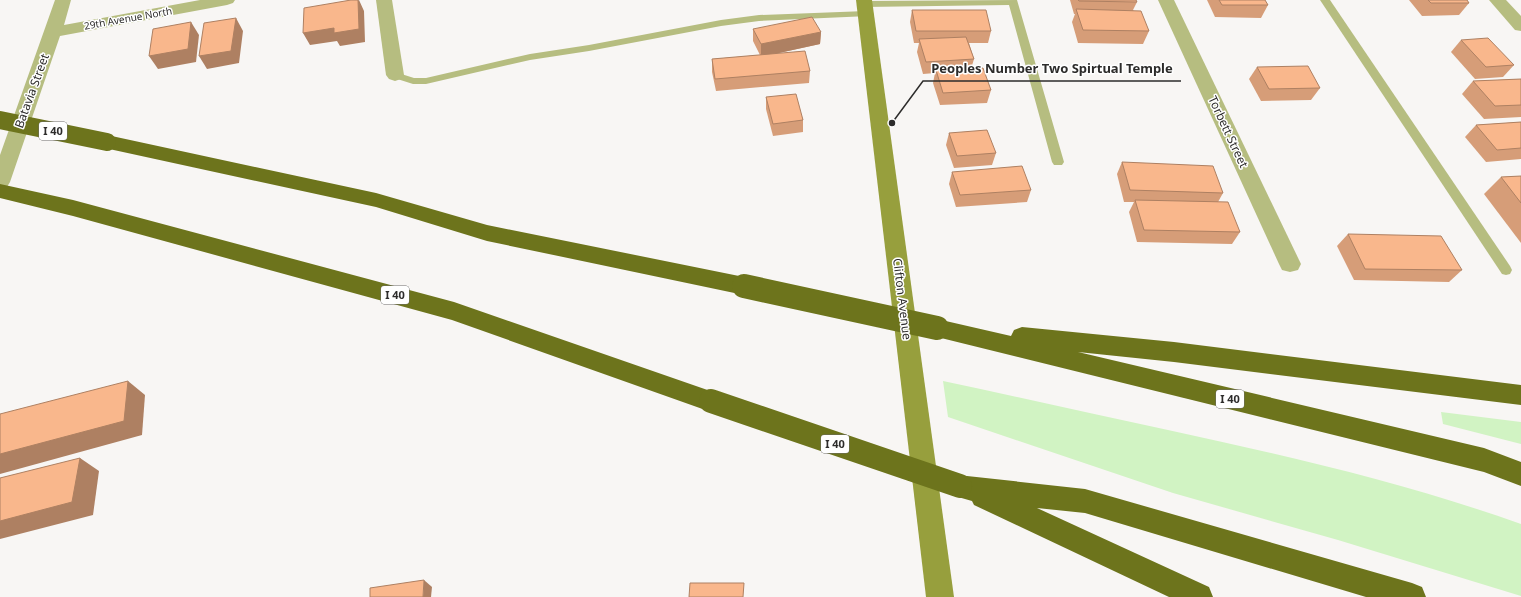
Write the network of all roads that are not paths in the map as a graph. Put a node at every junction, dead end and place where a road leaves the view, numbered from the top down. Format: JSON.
{"nodes":[{"id":1,"x":63,"y":0,"type":"edge"},
{"id":2,"x":227,"y":0,"type":"edge"},
{"id":3,"x":384,"y":0,"type":"edge"},
{"id":4,"x":1166,"y":0,"type":"edge"},
{"id":5,"x":1325,"y":0,"type":"edge"},
{"id":6,"x":1497,"y":0,"type":"edge"},
{"id":7,"x":1012,"y":1,"type":"edge"},
{"id":8,"x":865,"y":6,"type":"edge"},
{"id":9,"x":1521,"y":26,"type":"edge"},
{"id":10,"x":53,"y":32,"type":"junction"},
{"id":11,"x":395,"y":74,"type":"joint"},
{"id":12,"x":0,"y":120,"type":"edge"},
{"id":13,"x":1058,"y":162,"type":"dead end"},
{"id":14,"x":0,"y":182,"type":"edge"},
{"id":15,"x":0,"y":191,"type":"edge"},
{"id":16,"x":1290,"y":264,"type":"dead end"},
{"id":17,"x":1506,"y":270,"type":"dead end"},
{"id":18,"x":937,"y":328,"type":"junction"},
{"id":19,"x":1521,"y":395,"type":"edge"},
{"id":20,"x":1521,"y":474,"type":"edge"},
{"id":21,"x":964,"y":487,"type":"junction"},
{"id":22,"x":940,"y":597,"type":"edge"},
{"id":23,"x":1199,"y":597,"type":"edge"},
{"id":24,"x":1412,"y":597,"type":"edge"}],
"edges":[{"from":1,"to":10,"type":"street","name":"Batavia Street"},
{"from":2,"to":10,"type":"street","name":"29th Avenue North"},
{"from":3,"to":11,"type":"street"},
{"from":4,"to":16,"type":"street","name":"Torbett Street"},
{"from":5,"to":17,"type":"lane"},
{"from":6,"to":9,"type":"street"},
{"from":7,"to":8,"type":"lane"},
{"from":7,"to":13,"type":"lane"},
{"from":8,"to":11,"type":"lane"},
{"from":8,"to":22,"type":"street","name":"Clifton Avenue"},
{"from":10,"to":14,"type":"street","name":"Batavia Street"},
{"from":12,"to":18,"type":"highway","number":"I 40","bridge":true},
{"from":15,"to":21,"type":"highway","number":"I 40","bridge":true},
{"from":18,"to":19,"type":"highway"},
{"from":18,"to":20,"type":"highway","number":"I 40"},
{"from":21,"to":23,"type":"highway","number":"I 40"},
{"from":21,"to":24,"type":"highway"}]}
